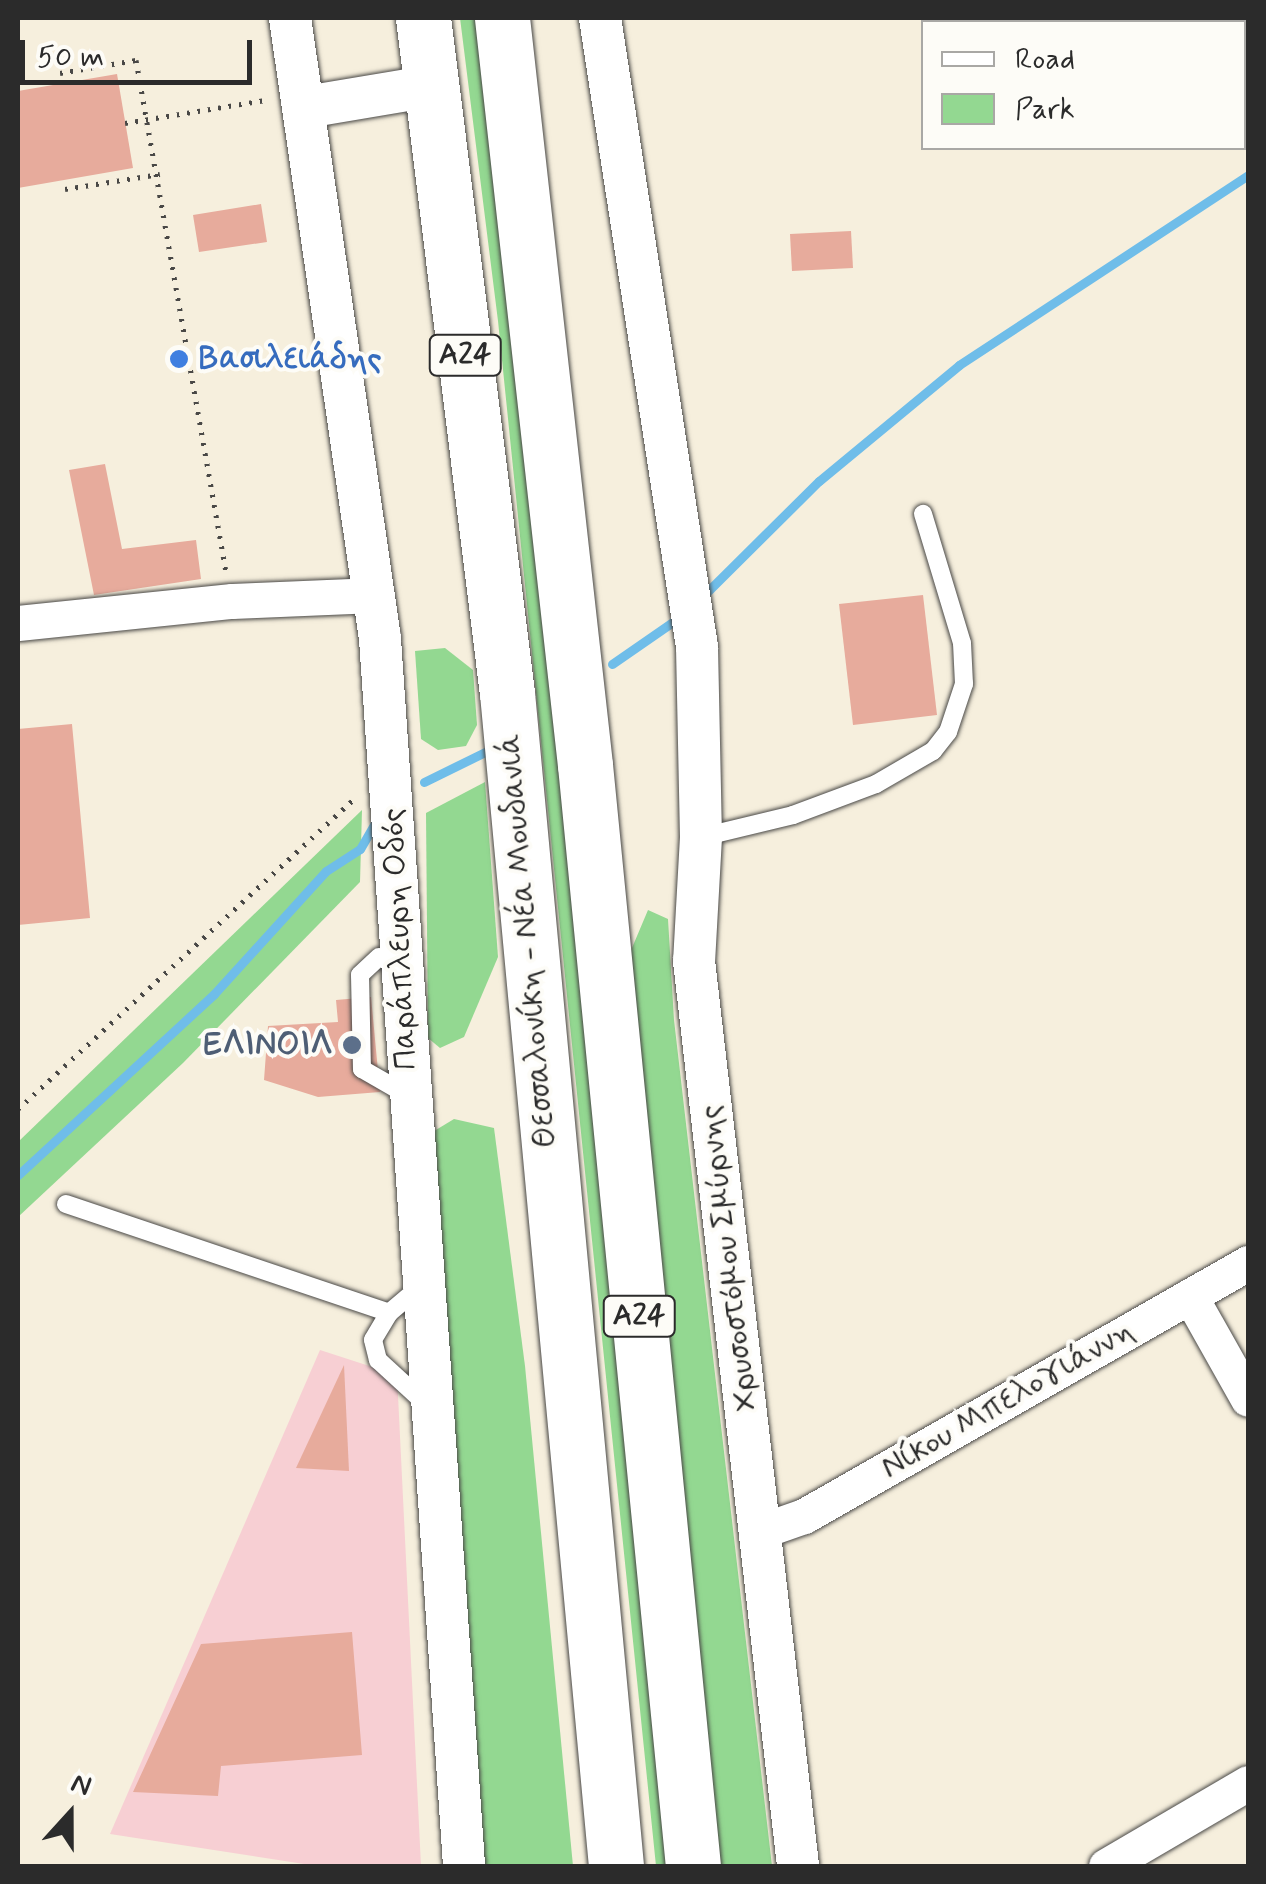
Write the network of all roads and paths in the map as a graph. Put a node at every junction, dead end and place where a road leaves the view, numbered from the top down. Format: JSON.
{"nodes":[{"id":1,"x":290,"y":18,"type":"edge"},
{"id":2,"x":423,"y":18,"type":"edge"},
{"id":3,"x":502,"y":18,"type":"edge"},
{"id":4,"x":600,"y":18,"type":"edge"},
{"id":5,"x":60,"y":73,"type":"dead end"},
{"id":6,"x":432,"y":86,"type":"junction"},
{"id":7,"x":295,"y":102,"type":"junction"},
{"id":8,"x":148,"y":119,"type":"junction"},
{"id":9,"x":125,"y":123,"type":"dead end"},
{"id":10,"x":160,"y":174,"type":"junction"},
{"id":11,"x":66,"y":190,"type":"dead end"},
{"id":12,"x":923,"y":514,"type":"dead end"},
{"id":13,"x":375,"y":596,"type":"junction"},
{"id":14,"x":232,"y":600,"type":"junction"},
{"id":15,"x":18,"y":623,"type":"edge"},
{"id":16,"x":392,"y":779,"type":"junction"},
{"id":17,"x":702,"y":838,"type":"junction"},
{"id":18,"x":379,"y":957,"type":"dead end"},
{"id":19,"x":409,"y":1096,"type":"junction"},
{"id":20,"x":18,"y":1109,"type":"edge"},
{"id":21,"x":66,"y":1204,"type":"dead end"},
{"id":22,"x":1248,"y":1262,"type":"edge"},
{"id":23,"x":422,"y":1285,"type":"junction"},
{"id":24,"x":1190,"y":1296,"type":"junction"},
{"id":25,"x":389,"y":1312,"type":"junction"},
{"id":26,"x":1248,"y":1399,"type":"edge"},
{"id":27,"x":430,"y":1408,"type":"junction"},
{"id":28,"x":764,"y":1530,"type":"junction"},
{"id":29,"x":1248,"y":1784,"type":"edge"},
{"id":30,"x":464,"y":1866,"type":"edge"},
{"id":31,"x":616,"y":1866,"type":"edge"},
{"id":32,"x":693,"y":1866,"type":"edge"},
{"id":33,"x":798,"y":1866,"type":"edge"},
{"id":34,"x":1106,"y":1866,"type":"edge"}],
"edges":[{"from":1,"to":7,"type":"street","name":"Παράπλευρη Οδός"},
{"from":2,"to":6,"type":"highway","name":"Θεσσαλονίκη - Νέα Μουδανιά","number":"Α24"},
{"from":3,"to":32,"type":"highway","number":"Α24"},
{"from":4,"to":17,"type":"street","name":"Χρυσοστόμου Σμύρνης"},
{"from":5,"to":8,"type":"path"},
{"from":6,"to":7,"type":"street"},
{"from":6,"to":31,"type":"highway","name":"Θεσσαλονίκη - Νέα Μουδανιά","number":"Α24"},
{"from":7,"to":8,"type":"path"},
{"from":7,"to":13,"type":"street","name":"Παράπλευρη Οδός"},
{"from":8,"to":9,"type":"path"},
{"from":8,"to":10,"type":"path"},
{"from":10,"to":11,"type":"path"},
{"from":10,"to":14,"type":"path"},
{"from":12,"to":17,"type":"lane"},
{"from":13,"to":14,"type":"street"},
{"from":13,"to":16,"type":"street","name":"Παράπλευρη Οδός"},
{"from":14,"to":15,"type":"street"},
{"from":16,"to":19,"type":"street","name":"Παράπλευρη Οδός"},
{"from":16,"to":20,"type":"path"},
{"from":17,"to":28,"type":"street","name":"Χρυσοστόμου Σμύρνης"},
{"from":18,"to":19,"type":"lane"},
{"from":19,"to":23,"type":"street","name":"Παράπλευρη Οδός"},
{"from":21,"to":25,"type":"lane"},
{"from":22,"to":24,"type":"street","name":"Νίκου Μπελογιάννη"},
{"from":23,"to":25,"type":"lane"},
{"from":23,"to":27,"type":"street","name":"Παράπλευρη Οδός"},
{"from":24,"to":26,"type":"street"},
{"from":24,"to":28,"type":"street","name":"Νίκου Μπελογιάννη"},
{"from":25,"to":27,"type":"lane"},
{"from":27,"to":30,"type":"street","name":"Παράπλευρη Οδός"},
{"from":28,"to":33,"type":"street","name":"Χρυσοστόμου Σμύρνης"},
{"from":29,"to":34,"type":"street"}]}
